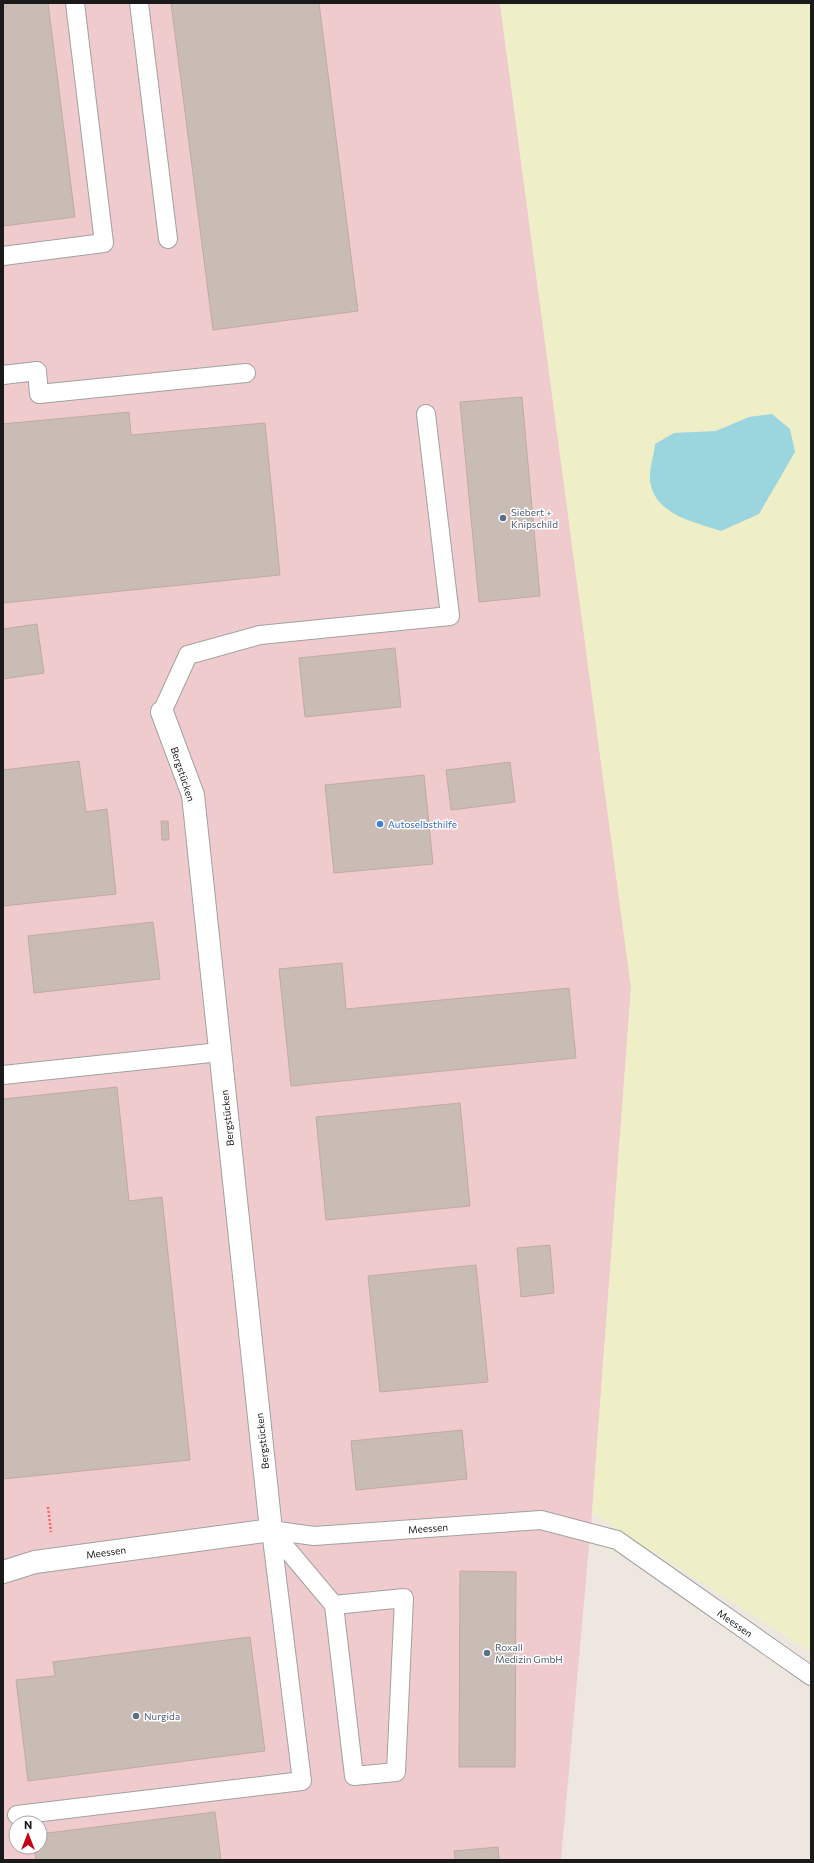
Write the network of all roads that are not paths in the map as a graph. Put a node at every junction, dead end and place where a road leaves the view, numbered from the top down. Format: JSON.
{"nodes":[{"id":1,"x":75,"y":3,"type":"edge"},
{"id":2,"x":139,"y":3,"type":"edge"},
{"id":3,"x":168,"y":239,"type":"dead end"},
{"id":4,"x":3,"y":256,"type":"edge"},
{"id":5,"x":246,"y":373,"type":"dead end"},
{"id":6,"x":3,"y":375,"type":"edge"},
{"id":7,"x":426,"y":414,"type":"dead end"},
{"id":8,"x":162,"y":712,"type":"joint"},
{"id":9,"x":220,"y":1052,"type":"junction"},
{"id":10,"x":3,"y":1075,"type":"edge"},
{"id":11,"x":271,"y":1530,"type":"junction"},
{"id":12,"x":3,"y":1572,"type":"edge"},
{"id":13,"x":334,"y":1605,"type":"junction"},
{"id":14,"x":811,"y":1676,"type":"edge"},
{"id":15,"x":17,"y":1815,"type":"dead end"}],
"edges":[{"from":1,"to":4,"type":"lane"},
{"from":2,"to":3,"type":"lane"},
{"from":5,"to":6,"type":"lane"},
{"from":7,"to":8,"type":"lane"},
{"from":8,"to":9,"type":"street","name":"Bergstücken"},
{"from":9,"to":10,"type":"lane"},
{"from":9,"to":11,"type":"street","name":"Bergstücken"},
{"from":11,"to":12,"type":"street","name":"Meessen"},
{"from":11,"to":13,"type":"lane"},
{"from":11,"to":14,"type":"lane","name":"Meessen"},
{"from":11,"to":15,"type":"lane"},
{"from":13,"to":13,"type":"lane"}]}
